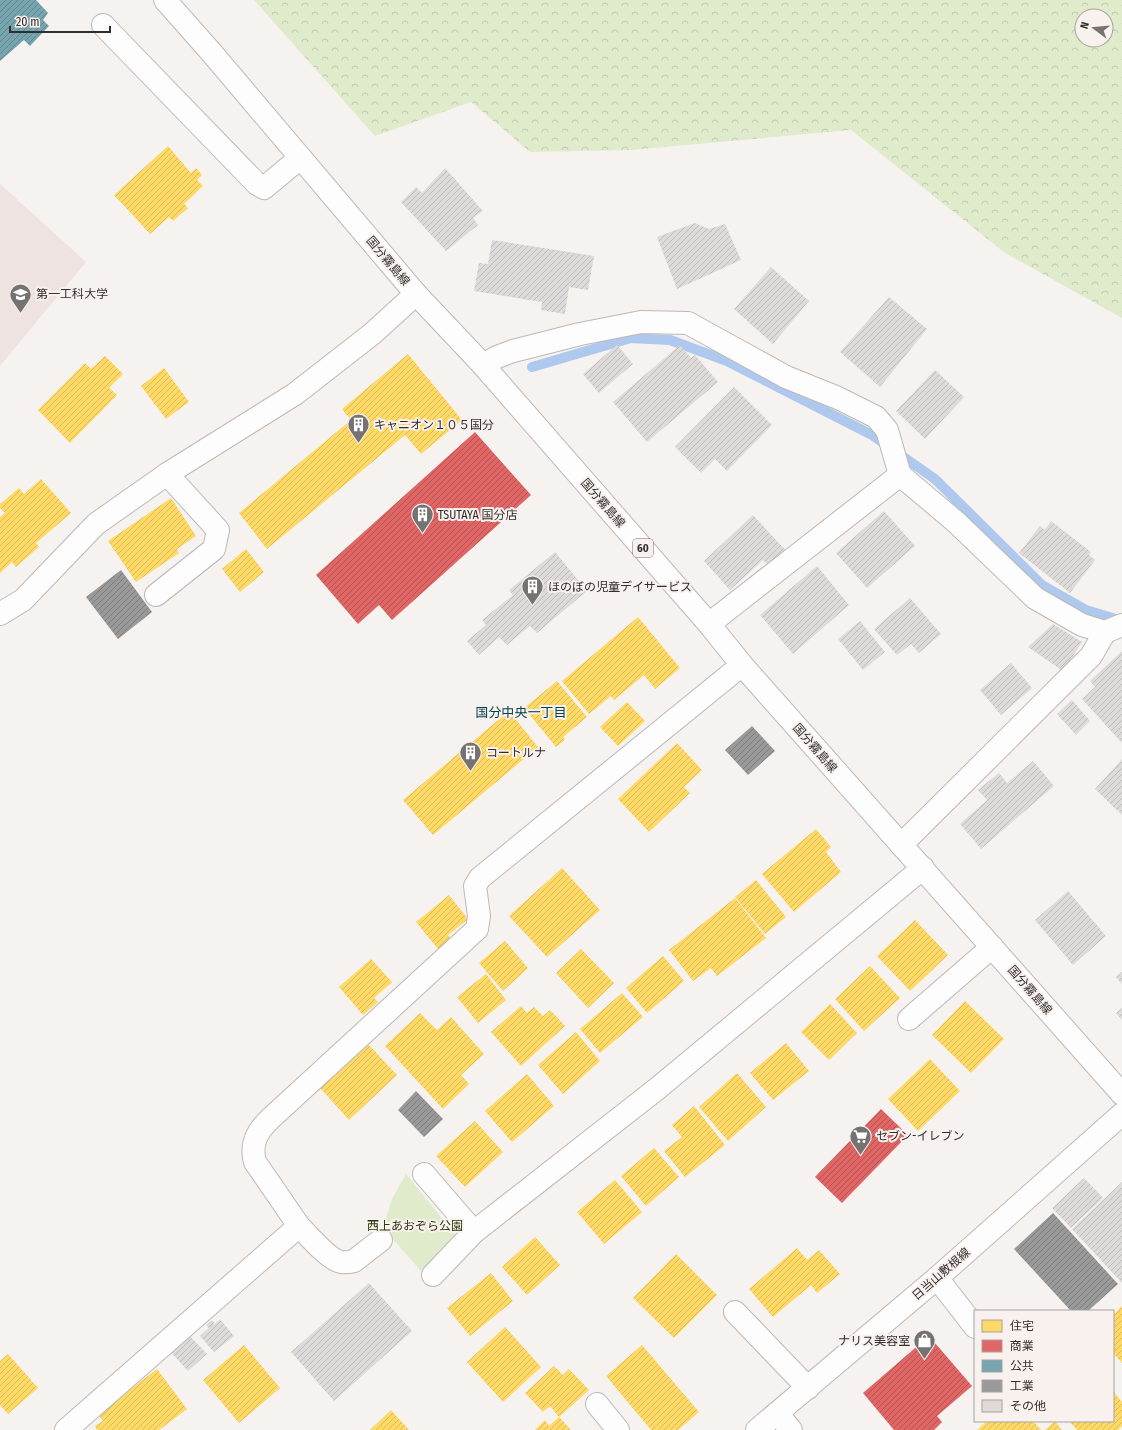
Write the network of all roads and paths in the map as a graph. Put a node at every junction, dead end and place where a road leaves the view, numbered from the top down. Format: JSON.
{"nodes":[{"id":1,"x":165,"y":0,"type":"edge"},
{"id":2,"x":103,"y":25,"type":"dead end"},
{"id":3,"x":300,"y":158,"type":"junction"},
{"id":4,"x":416,"y":294,"type":"junction"},
{"id":5,"x":483,"y":365,"type":"junction"},
{"id":6,"x":899,"y":472,"type":"junction"},
{"id":7,"x":168,"y":474,"type":"junction"},
{"id":8,"x":156,"y":595,"type":"dead end"},
{"id":9,"x":0,"y":614,"type":"edge"},
{"id":10,"x":709,"y":624,"type":"junction"},
{"id":11,"x":1114,"y":628,"type":"edge"},
{"id":12,"x":742,"y":665,"type":"junction"},
{"id":13,"x":901,"y":845,"type":"junction"},
{"id":14,"x":923,"y":868,"type":"junction"},
{"id":15,"x":992,"y":947,"type":"junction"},
{"id":16,"x":909,"y":1019,"type":"dead end"},
{"id":17,"x":1122,"y":1094,"type":"edge"},
{"id":18,"x":1122,"y":1114,"type":"edge"},
{"id":19,"x":424,"y":1174,"type":"dead end"},
{"id":20,"x":299,"y":1226,"type":"junction"},
{"id":21,"x":474,"y":1232,"type":"junction"},
{"id":22,"x":381,"y":1240,"type":"dead end"},
{"id":23,"x":433,"y":1275,"type":"dead end"},
{"id":24,"x":937,"y":1278,"type":"junction"},
{"id":25,"x":735,"y":1312,"type":"dead end"},
{"id":26,"x":974,"y":1326,"type":"edge"},
{"id":27,"x":808,"y":1388,"type":"junction"},
{"id":28,"x":597,"y":1404,"type":"dead end"},
{"id":29,"x":777,"y":1413,"type":"junction"},
{"id":30,"x":66,"y":1430,"type":"edge"},
{"id":31,"x":618,"y":1430,"type":"edge"},
{"id":32,"x":757,"y":1430,"type":"edge"},
{"id":33,"x":791,"y":1430,"type":"edge"}],
"edges":[{"from":1,"to":3,"type":"street","name":"国分霧島線","number":"60"},
{"from":2,"to":3,"type":"street"},
{"from":3,"to":4,"type":"street","name":"国分霧島線","number":"60"},
{"from":4,"to":5,"type":"street","name":"国分霧島線","number":"60"},
{"from":4,"to":7,"type":"street"},
{"from":5,"to":6,"type":"street"},
{"from":5,"to":10,"type":"street","name":"国分霧島線","number":"60"},
{"from":6,"to":10,"type":"street"},
{"from":6,"to":11,"type":"street"},
{"from":7,"to":8,"type":"street"},
{"from":7,"to":9,"type":"street"},
{"from":10,"to":12,"type":"street","name":"国分霧島線","number":"60"},
{"from":11,"to":13,"type":"street"},
{"from":12,"to":13,"type":"street","name":"国分霧島線","number":"60"},
{"from":12,"to":20,"type":"street"},
{"from":13,"to":14,"type":"street","name":"国分霧島線","number":"60"},
{"from":14,"to":15,"type":"street","name":"国分霧島線","number":"60"},
{"from":14,"to":21,"type":"street"},
{"from":15,"to":16,"type":"street"},
{"from":15,"to":17,"type":"street","name":"国分霧島線","number":"60"},
{"from":18,"to":24,"type":"street","name":"日当山敷根線"},
{"from":19,"to":21,"type":"street"},
{"from":20,"to":22,"type":"street"},
{"from":20,"to":30,"type":"street"},
{"from":21,"to":23,"type":"street"},
{"from":24,"to":26,"type":"street"},
{"from":24,"to":27,"type":"street","name":"日当山敷根線"},
{"from":25,"to":27,"type":"street"},
{"from":27,"to":29,"type":"street","name":"日当山敷根線"},
{"from":28,"to":31,"type":"street"},
{"from":29,"to":32,"type":"street","name":"日当山敷根線"},
{"from":29,"to":33,"type":"street"}]}
